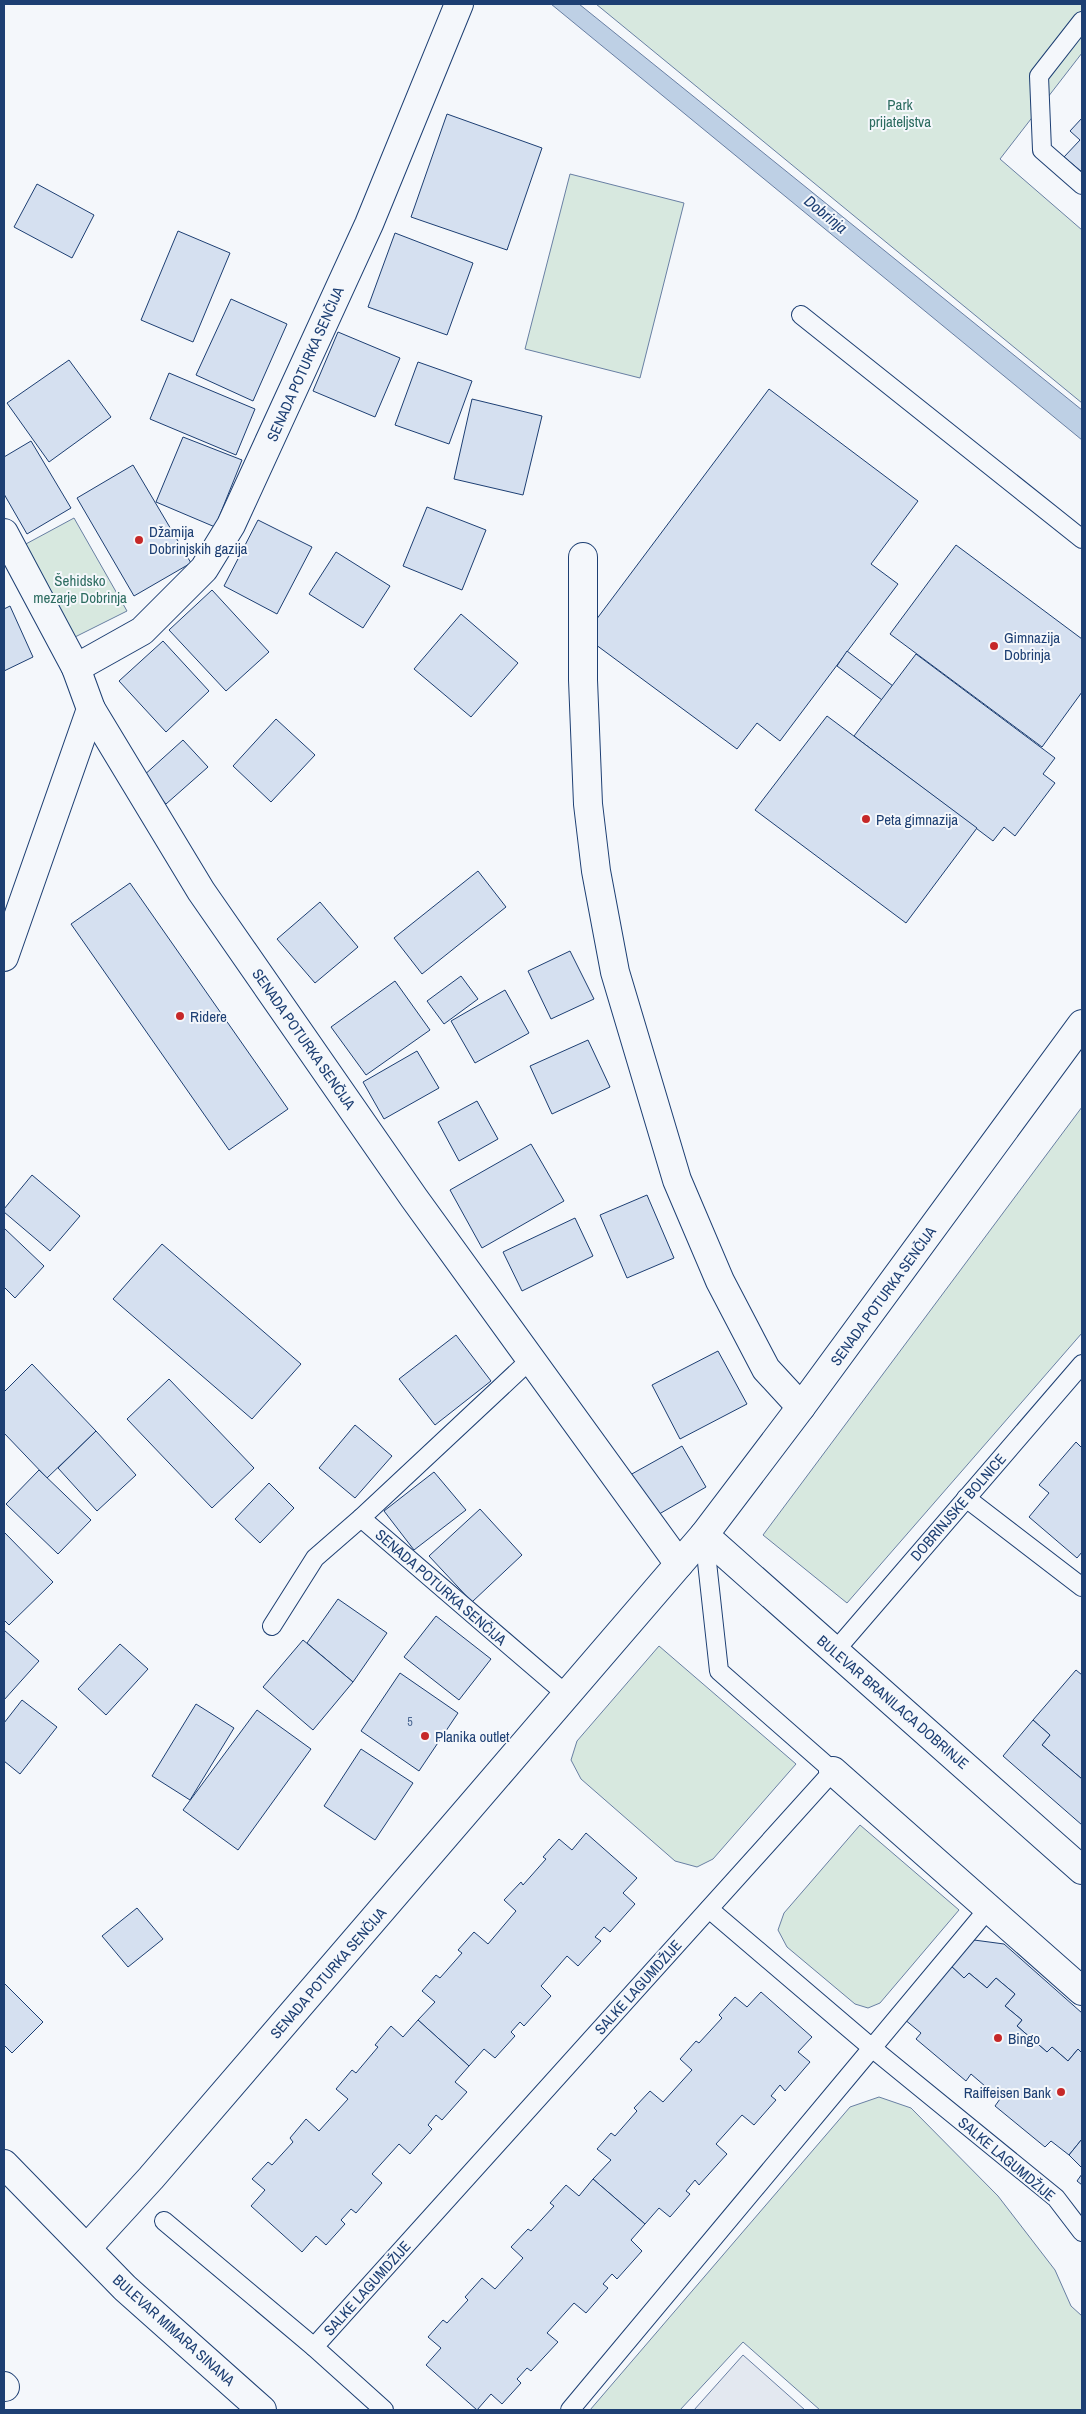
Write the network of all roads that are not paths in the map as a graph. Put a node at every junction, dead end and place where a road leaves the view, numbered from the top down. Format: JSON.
{"nodes":[{"id":1,"x":459,"y":4,"type":"edge"},
{"id":2,"x":1082,"y":21,"type":"edge"},
{"id":3,"x":1082,"y":185,"type":"edge"},
{"id":4,"x":801,"y":315,"type":"dead end"},
{"id":5,"x":4,"y":534,"type":"edge"},
{"id":6,"x":1082,"y":539,"type":"edge"},
{"id":7,"x":583,"y":557,"type":"dead end"},
{"id":8,"x":76,"y":668,"type":"junction"},
{"id":9,"x":91,"y":709,"type":"junction"},
{"id":10,"x":4,"y":957,"type":"edge"},
{"id":11,"x":1082,"y":1024,"type":"edge"},
{"id":12,"x":530,"y":1360,"type":"junction"},
{"id":13,"x":1082,"y":1364,"type":"edge"},
{"id":14,"x":801,"y":1408,"type":"junction"},
{"id":15,"x":966,"y":1498,"type":"junction"},
{"id":16,"x":361,"y":1518,"type":"junction"},
{"id":17,"x":704,"y":1535,"type":"junction"},
{"id":18,"x":679,"y":1564,"type":"junction"},
{"id":19,"x":1082,"y":1587,"type":"edge"},
{"id":20,"x":272,"y":1626,"type":"dead end"},
{"id":21,"x":835,"y":1651,"type":"junction"},
{"id":22,"x":567,"y":1696,"type":"junction"},
{"id":23,"x":833,"y":1771,"type":"junction"},
{"id":24,"x":1082,"y":1870,"type":"edge"},
{"id":25,"x":709,"y":1909,"type":"junction"},
{"id":26,"x":988,"y":1910,"type":"junction"},
{"id":27,"x":1082,"y":1991,"type":"edge"},
{"id":28,"x":872,"y":2048,"type":"junction"},
{"id":29,"x":4,"y":2164,"type":"edge"},
{"id":30,"x":164,"y":2221,"type":"dead end"},
{"id":31,"x":1082,"y":2232,"type":"edge"},
{"id":32,"x":87,"y":2248,"type":"junction"},
{"id":33,"x":314,"y":2347,"type":"junction"},
{"id":34,"x":262,"y":2410,"type":"edge"},
{"id":35,"x":384,"y":2410,"type":"edge"},
{"id":36,"x":570,"y":2410,"type":"edge"}],
"edges":[{"from":1,"to":8,"type":"street","name":"SENADA POTURKA SENČIJA"},
{"from":2,"to":3,"type":"lane"},
{"from":4,"to":6,"type":"lane"},
{"from":5,"to":8,"type":"street","name":"SENADA POTURKA SENČIJA"},
{"from":7,"to":14,"type":"street"},
{"from":8,"to":9,"type":"street","name":"SENADA POTURKA SENČIJA"},
{"from":9,"to":10,"type":"street"},
{"from":9,"to":12,"type":"street","name":"SENADA POTURKA SENČIJA"},
{"from":11,"to":14,"type":"street","name":"SENADA POTURKA SENČIJA"},
{"from":12,"to":16,"type":"lane","name":"SENADA POTURKA SENČIJA"},
{"from":12,"to":18,"type":"street","name":"SENADA POTURKA SENČIJA"},
{"from":13,"to":15,"type":"lane","name":"DOBRINJSKE BOLNICE"},
{"from":14,"to":17,"type":"street","name":"SENADA POTURKA SENČIJA"},
{"from":15,"to":19,"type":"lane"},
{"from":15,"to":21,"type":"lane","name":"DOBRINJSKE BOLNICE"},
{"from":16,"to":20,"type":"lane","name":"SENADA POTURKA SENČIJA"},
{"from":16,"to":22,"type":"lane","name":"SENADA POTURKA SENČIJA"},
{"from":17,"to":18,"type":"street","name":"SENADA POTURKA SENČIJA"},
{"from":17,"to":21,"type":"street","name":"BULEVAR BRANILACA DOBRINJE"},
{"from":17,"to":23,"type":"lane"},
{"from":18,"to":22,"type":"street","name":"SENADA POTURKA SENČIJA"},
{"from":21,"to":24,"type":"street","name":"BULEVAR BRANILACA DOBRINJE"},
{"from":22,"to":32,"type":"street","name":"SENADA POTURKA SENČIJA"},
{"from":23,"to":25,"type":"lane","name":"SALKE LAGUMDŽIJE"},
{"from":23,"to":26,"type":"street"},
{"from":25,"to":28,"type":"lane","name":"SALKE LAGUMDŽIJE"},
{"from":25,"to":33,"type":"lane","name":"SALKE LAGUMDŽIJE"},
{"from":26,"to":27,"type":"street"},
{"from":26,"to":28,"type":"lane"},
{"from":28,"to":31,"type":"lane","name":"SALKE LAGUMDŽIJE"},
{"from":28,"to":36,"type":"lane"},
{"from":29,"to":32,"type":"street","name":"BULEVAR MIMARA SINANA"},
{"from":30,"to":33,"type":"lane"},
{"from":32,"to":34,"type":"street","name":"BULEVAR MIMARA SINANA"},
{"from":33,"to":35,"type":"lane","name":"SALKE LAGUMDŽIJE"}]}
